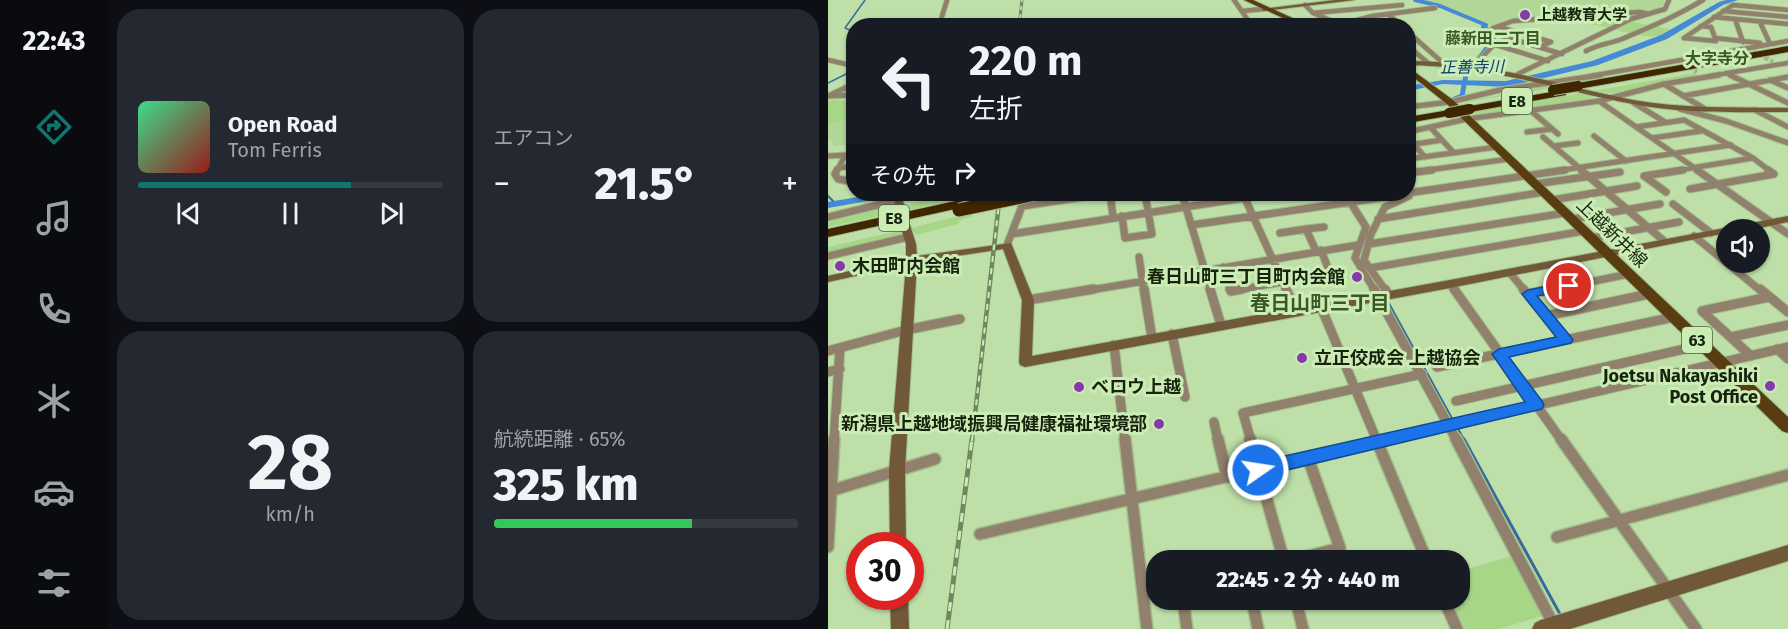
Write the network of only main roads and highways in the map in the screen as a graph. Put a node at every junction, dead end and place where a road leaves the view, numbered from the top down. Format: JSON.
{"nodes":[{"id":1,"x":1247,"y":0,"type":"edge"},
{"id":2,"x":1287,"y":18,"type":"edge"},
{"id":3,"x":1788,"y":51,"type":"edge"},
{"id":4,"x":1416,"y":75,"type":"edge"},
{"id":5,"x":1448,"y":108,"type":"junction"},
{"id":6,"x":1468,"y":111,"type":"junction"},
{"id":7,"x":1416,"y":116,"type":"edge"},
{"id":8,"x":983,"y":201,"type":"edge"},
{"id":9,"x":995,"y":201,"type":"edge"},
{"id":10,"x":960,"y":207,"type":"junction"},
{"id":11,"x":828,"y":233,"type":"edge"},
{"id":12,"x":828,"y":239,"type":"edge"},
{"id":13,"x":1788,"y":427,"type":"edge"}],
"edges":[{"from":1,"to":2,"type":"main road"},
{"from":3,"to":6,"type":"highway","number":"E8","bridge":true},
{"from":4,"to":5,"type":"main road","name":"上越新井線","number":"63"},
{"from":5,"to":6,"type":"main road","name":"上越新井線","number":"63"},
{"from":5,"to":7,"type":"highway"},
{"from":6,"to":13,"type":"main road","name":"上越新井線","number":"63"},
{"from":8,"to":10,"type":"highway","number":"E8"},
{"from":9,"to":10,"type":"highway","number":"E8","bridge":true},
{"from":10,"to":11,"type":"highway","number":"E8"},
{"from":10,"to":12,"type":"highway","number":"E8"}]}
